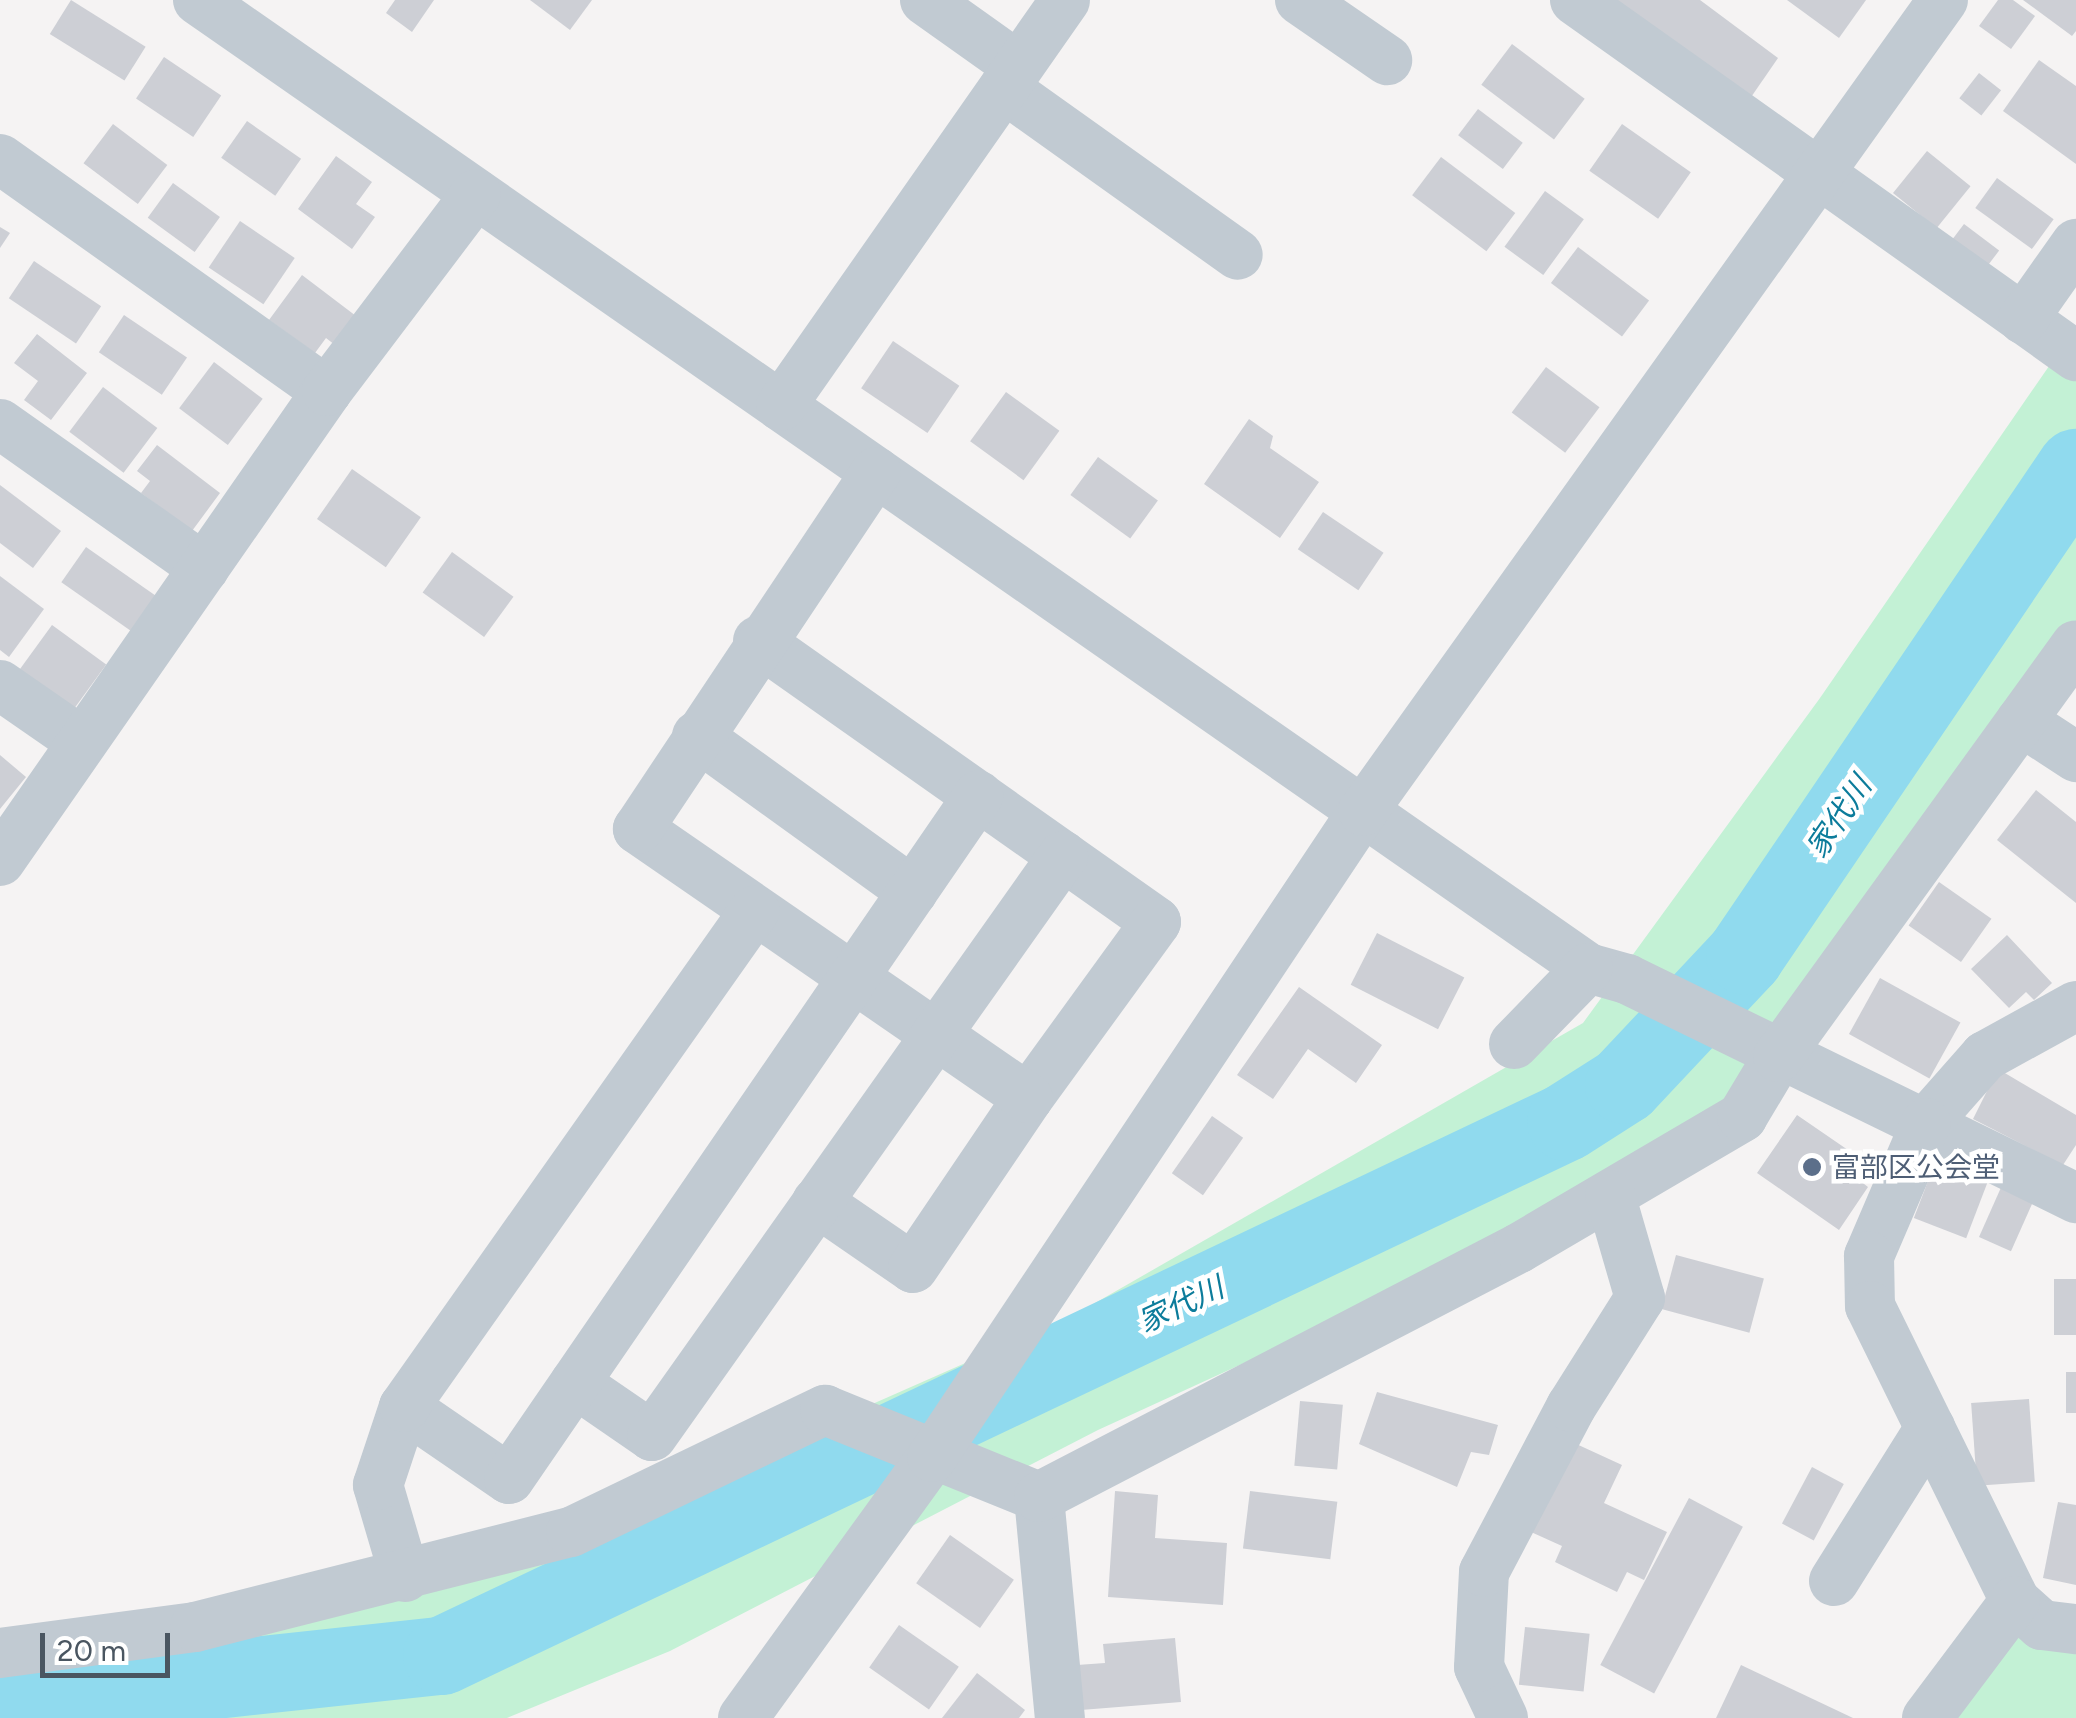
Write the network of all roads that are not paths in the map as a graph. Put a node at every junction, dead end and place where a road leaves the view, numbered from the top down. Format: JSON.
{"nodes":[{"id":1,"x":198,"y":0,"type":"edge"},
{"id":2,"x":925,"y":0,"type":"edge"},
{"id":3,"x":1065,"y":0,"type":"edge"},
{"id":4,"x":1300,"y":0,"type":"edge"},
{"id":5,"x":1575,"y":0,"type":"edge"},
{"id":6,"x":1943,"y":0,"type":"edge"},
{"id":7,"x":1387,"y":60,"type":"dead end"},
{"id":8,"x":1011,"y":77,"type":"junction"},
{"id":9,"x":0,"y":159,"type":"edge"},
{"id":10,"x":1821,"y":172,"type":"junction"},
{"id":11,"x":476,"y":194,"type":"junction"},
{"id":12,"x":2076,"y":244,"type":"edge"},
{"id":13,"x":1238,"y":255,"type":"dead end"},
{"id":14,"x":2023,"y":319,"type":"junction"},
{"id":15,"x":2076,"y":356,"type":"edge"},
{"id":16,"x":327,"y":391,"type":"junction"},
{"id":17,"x":781,"y":406,"type":"junction"},
{"id":18,"x":0,"y":424,"type":"edge"},
{"id":19,"x":876,"y":472,"type":"junction"},
{"id":20,"x":204,"y":568,"type":"junction"},
{"id":21,"x":758,"y":640,"type":"junction"},
{"id":22,"x":2076,"y":645,"type":"edge"},
{"id":23,"x":0,"y":685,"type":"edge"},
{"id":24,"x":2021,"y":720,"type":"junction"},
{"id":25,"x":697,"y":736,"type":"junction"},
{"id":26,"x":82,"y":742,"type":"junction"},
{"id":27,"x":2076,"y":758,"type":"edge"},
{"id":28,"x":978,"y":796,"type":"junction"},
{"id":29,"x":1363,"y":811,"type":"junction"},
{"id":30,"x":1063,"y":856,"type":"junction"},
{"id":31,"x":0,"y":862,"type":"edge"},
{"id":32,"x":912,"y":892,"type":"junction"},
{"id":33,"x":755,"y":910,"type":"junction"},
{"id":34,"x":1608,"y":974,"type":"junction"},
{"id":35,"x":855,"y":976,"type":"junction"},
{"id":36,"x":2076,"y":1006,"type":"edge"},
{"id":37,"x":935,"y":1034,"type":"junction"},
{"id":38,"x":1514,"y":1044,"type":"dead end"},
{"id":39,"x":1778,"y":1057,"type":"junction"},
{"id":40,"x":1028,"y":1098,"type":"junction"},
{"id":41,"x":1926,"y":1122,"type":"junction"},
{"id":42,"x":1610,"y":1194,"type":"junction"},
{"id":43,"x":2076,"y":1198,"type":"edge"},
{"id":44,"x":817,"y":1202,"type":"junction"},
{"id":45,"x":575,"y":1383,"type":"junction"},
{"id":46,"x":404,"y":1407,"type":"junction"},
{"id":47,"x":1930,"y":1428,"type":"junction"},
{"id":48,"x":932,"y":1457,"type":"junction"},
{"id":49,"x":1039,"y":1497,"type":"junction"},
{"id":50,"x":405,"y":1577,"type":"junction"},
{"id":51,"x":1834,"y":1581,"type":"dead end"},
{"id":52,"x":2014,"y":1601,"type":"junction"},
{"id":53,"x":2076,"y":1629,"type":"edge"},
{"id":54,"x":0,"y":1654,"type":"edge"},
{"id":55,"x":743,"y":1718,"type":"edge"},
{"id":56,"x":1060,"y":1718,"type":"edge"},
{"id":57,"x":1503,"y":1718,"type":"edge"},
{"id":58,"x":1928,"y":1718,"type":"edge"}],
"edges":[{"from":1,"to":11,"type":"street"},
{"from":2,"to":8,"type":"street"},
{"from":3,"to":8,"type":"street"},
{"from":4,"to":7,"type":"street"},
{"from":5,"to":10,"type":"street"},
{"from":6,"to":10,"type":"street"},
{"from":8,"to":13,"type":"street"},
{"from":8,"to":17,"type":"street"},
{"from":9,"to":16,"type":"street"},
{"from":10,"to":14,"type":"street"},
{"from":10,"to":29,"type":"street"},
{"from":11,"to":16,"type":"street"},
{"from":11,"to":17,"type":"street"},
{"from":12,"to":14,"type":"street"},
{"from":14,"to":15,"type":"street"},
{"from":16,"to":20,"type":"street"},
{"from":17,"to":19,"type":"street"},
{"from":18,"to":20,"type":"street"},
{"from":19,"to":21,"type":"street"},
{"from":19,"to":29,"type":"street"},
{"from":20,"to":26,"type":"street"},
{"from":21,"to":25,"type":"street"},
{"from":21,"to":28,"type":"street"},
{"from":22,"to":24,"type":"street"},
{"from":23,"to":26,"type":"street"},
{"from":24,"to":27,"type":"street"},
{"from":24,"to":39,"type":"street"},
{"from":25,"to":32,"type":"street"},
{"from":25,"to":33,"type":"street"},
{"from":26,"to":31,"type":"street"},
{"from":28,"to":30,"type":"street"},
{"from":28,"to":32,"type":"street"},
{"from":29,"to":34,"type":"street"},
{"from":29,"to":48,"type":"street"},
{"from":30,"to":37,"type":"street"},
{"from":30,"to":40,"type":"street"},
{"from":32,"to":35,"type":"street"},
{"from":33,"to":35,"type":"street"},
{"from":33,"to":46,"type":"street"},
{"from":34,"to":38,"type":"street"},
{"from":34,"to":39,"type":"street"},
{"from":35,"to":37,"type":"street"},
{"from":35,"to":45,"type":"street"},
{"from":36,"to":41,"type":"street"},
{"from":37,"to":40,"type":"street"},
{"from":37,"to":44,"type":"street"},
{"from":39,"to":41,"type":"street"},
{"from":39,"to":42,"type":"street"},
{"from":40,"to":44,"type":"street"},
{"from":41,"to":43,"type":"street"},
{"from":41,"to":47,"type":"street"},
{"from":42,"to":49,"type":"street"},
{"from":42,"to":57,"type":"street"},
{"from":44,"to":45,"type":"street"},
{"from":45,"to":46,"type":"street"},
{"from":46,"to":50,"type":"street"},
{"from":47,"to":51,"type":"street"},
{"from":47,"to":52,"type":"street"},
{"from":48,"to":49,"type":"street"},
{"from":48,"to":50,"type":"street"},
{"from":48,"to":55,"type":"street"},
{"from":49,"to":56,"type":"street"},
{"from":50,"to":54,"type":"street"},
{"from":52,"to":53,"type":"street"},
{"from":52,"to":58,"type":"street"}]}
